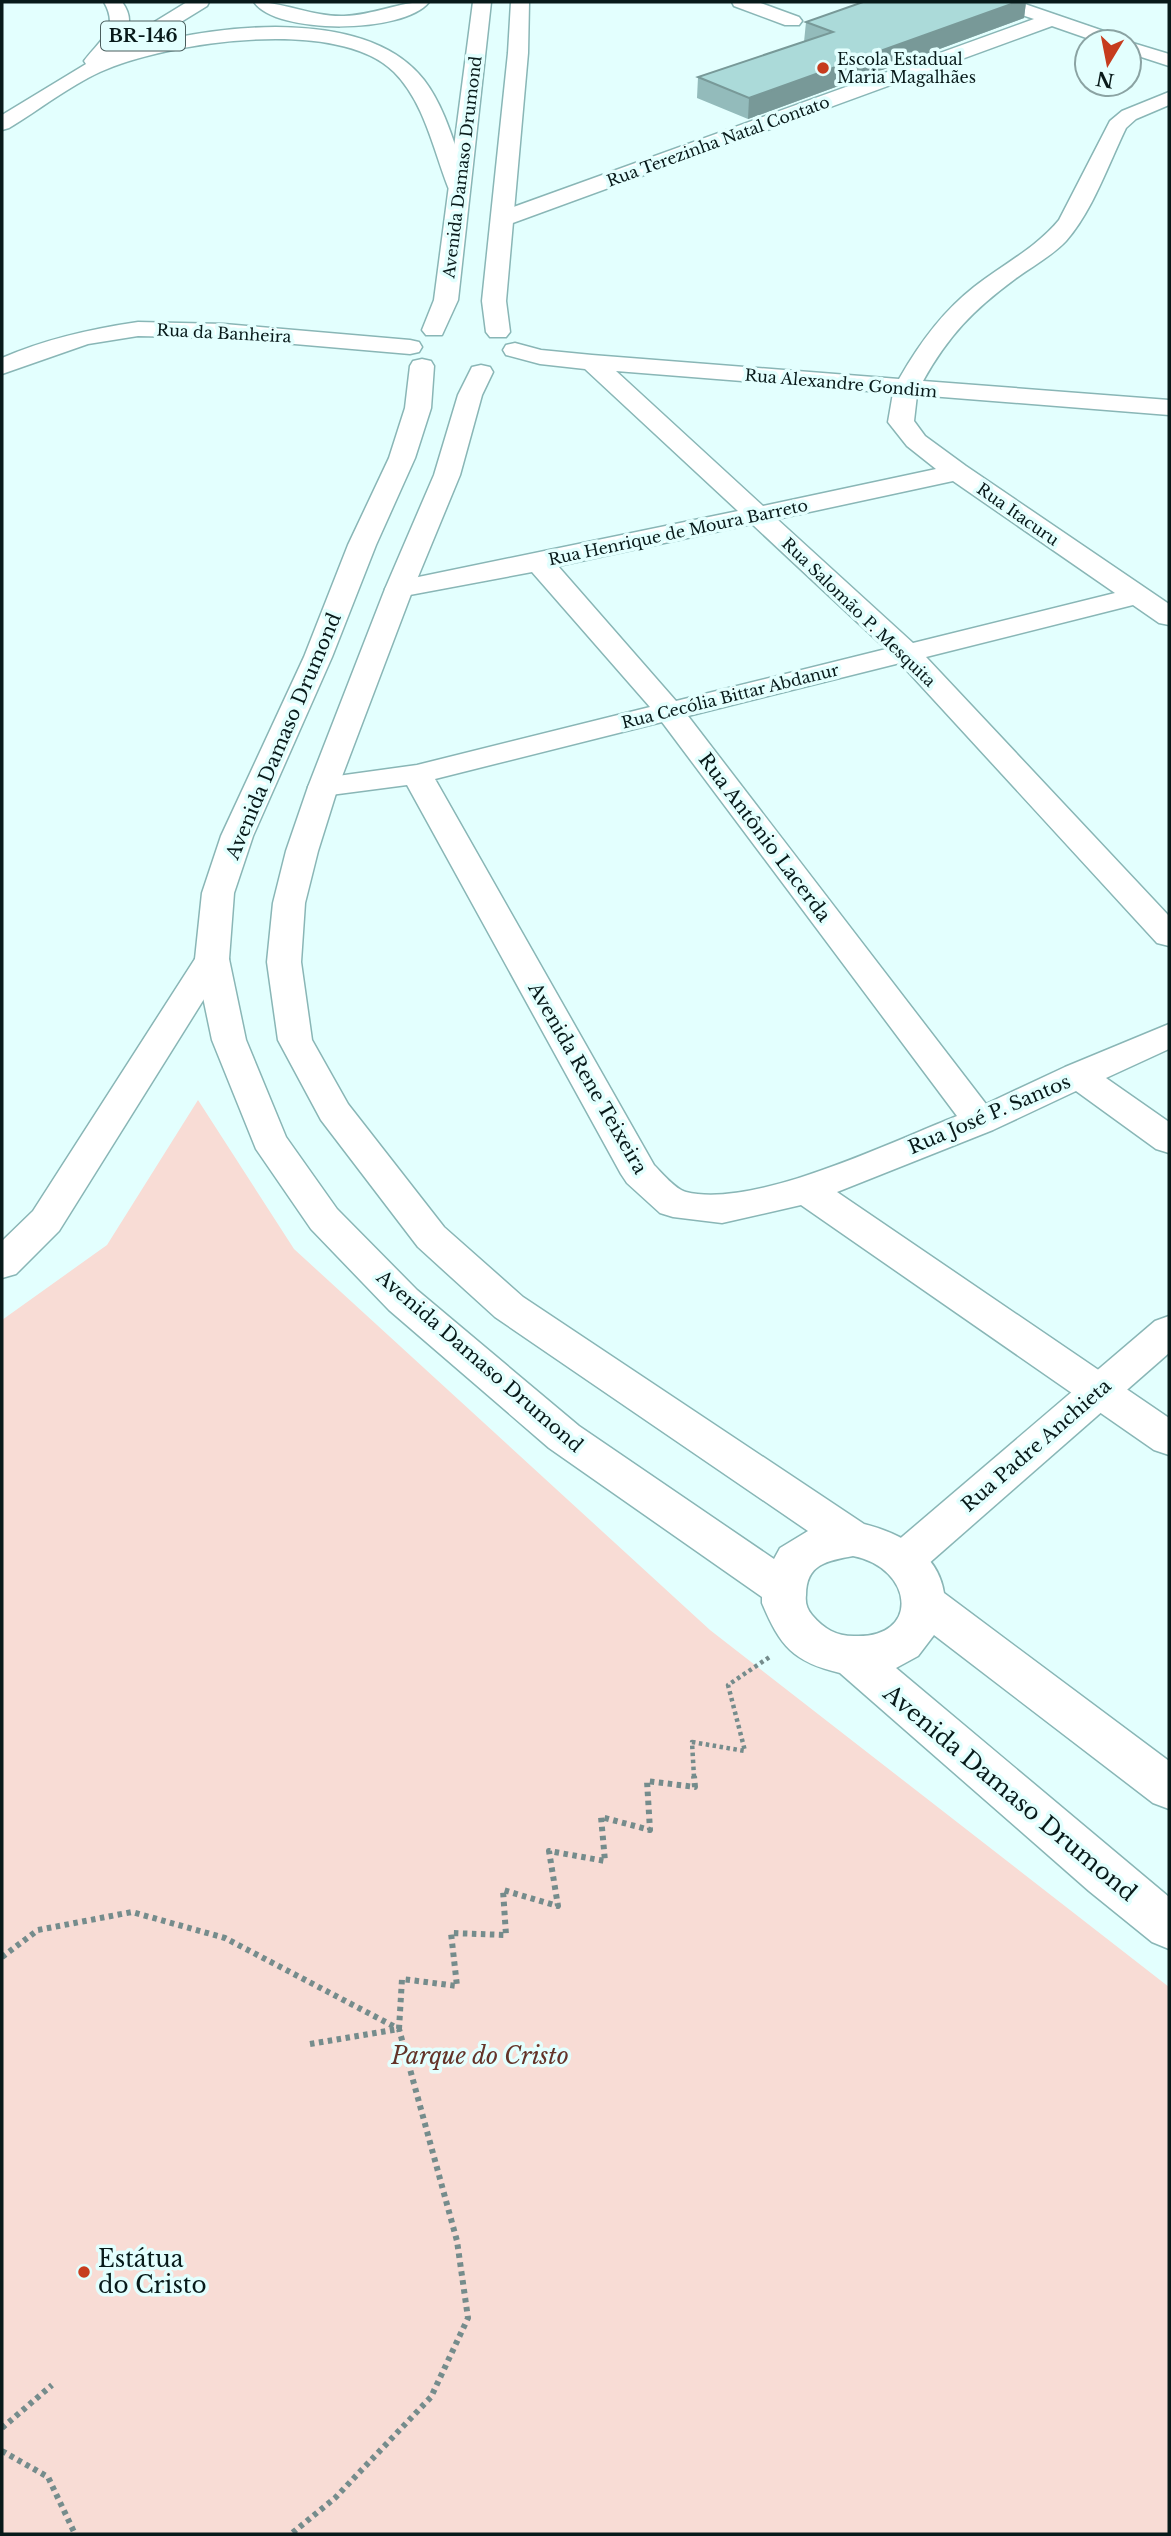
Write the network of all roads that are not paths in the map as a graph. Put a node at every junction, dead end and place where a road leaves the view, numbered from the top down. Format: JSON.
{"nodes":[{"id":1,"x":113,"y":2,"type":"edge"},
{"id":2,"x":200,"y":2,"type":"edge"},
{"id":3,"x":263,"y":2,"type":"edge"},
{"id":4,"x":420,"y":2,"type":"edge"},
{"id":5,"x":482,"y":2,"type":"edge"},
{"id":6,"x":520,"y":2,"type":"edge"},
{"id":7,"x":741,"y":2,"type":"edge"},
{"id":8,"x":1002,"y":2,"type":"edge"},
{"id":9,"x":1053,"y":19,"type":"junction"},
{"id":10,"x":792,"y":21,"type":"dead end"},
{"id":11,"x":1078,"y":28,"type":"edge"},
{"id":12,"x":1143,"y":51,"type":"edge"},
{"id":13,"x":1169,"y":60,"type":"edge"},
{"id":14,"x":86,"y":70,"type":"junction"},
{"id":15,"x":1169,"y":98,"type":"edge"},
{"id":16,"x":2,"y":124,"type":"edge"},
{"id":17,"x":459,"y":187,"type":"junction"},
{"id":18,"x":502,"y":219,"type":"junction"},
{"id":19,"x":434,"y":330,"type":"junction"},
{"id":20,"x":498,"y":332,"type":"junction"},
{"id":21,"x":515,"y":350,"type":"junction"},
{"id":22,"x":592,"y":362,"type":"junction"},
{"id":23,"x":442,"y":366,"type":"junction"},
{"id":24,"x":2,"y":367,"type":"edge"},
{"id":25,"x":906,"y":389,"type":"junction"},
{"id":26,"x":1167,"y":406,"type":"edge"},
{"id":27,"x":957,"y":472,"type":"junction"},
{"id":28,"x":756,"y":515,"type":"junction"},
{"id":29,"x":539,"y":562,"type":"junction"},
{"id":30,"x":399,"y":589,"type":"junction"},
{"id":31,"x":1136,"y":596,"type":"junction"},
{"id":32,"x":1169,"y":617,"type":"edge"},
{"id":33,"x":906,"y":653,"type":"junction"},
{"id":34,"x":668,"y":710,"type":"junction"},
{"id":35,"x":417,"y":774,"type":"junction"},
{"id":36,"x":323,"y":787,"type":"junction"},
{"id":37,"x":1169,"y":936,"type":"edge"},
{"id":38,"x":212,"y":958,"type":"junction"},
{"id":39,"x":1169,"y":1035,"type":"edge"},
{"id":40,"x":1078,"y":1075,"type":"junction"},
{"id":41,"x":980,"y":1121,"type":"junction"},
{"id":42,"x":1169,"y":1140,"type":"edge"},
{"id":43,"x":807,"y":1190,"type":"junction"},
{"id":44,"x":2,"y":1264,"type":"edge"},
{"id":45,"x":1169,"y":1331,"type":"edge"},
{"id":46,"x":1097,"y":1391,"type":"junction"},
{"id":47,"x":1169,"y":1439,"type":"edge"},
{"id":48,"x":853,"y":1539,"type":"junction"},
{"id":49,"x":904,"y":1560,"type":"junction"},
{"id":50,"x":781,"y":1587,"type":"junction"},
{"id":51,"x":925,"y":1603,"type":"junction"},
{"id":52,"x":853,"y":1658,"type":"junction"},
{"id":53,"x":1169,"y":1788,"type":"edge"},
{"id":54,"x":1169,"y":1926,"type":"edge"}],
"edges":[{"from":1,"to":14,"type":"main road"},
{"from":2,"to":14,"type":"main road","number":"BR-146"},
{"from":3,"to":4,"type":"main road"},
{"from":5,"to":17,"type":"main road","name":"Avenida Damaso Drumond"},
{"from":6,"to":18,"type":"main road"},
{"from":7,"to":10,"type":"main road"},
{"from":8,"to":9,"type":"main road"},
{"from":9,"to":11,"type":"main road"},
{"from":9,"to":18,"type":"main road","name":"Rua Terezinha Natal Contato"},
{"from":12,"to":13,"type":"main road"},
{"from":14,"to":16,"type":"main road","number":"BR-146"},
{"from":14,"to":17,"type":"main road"},
{"from":15,"to":25,"type":"main road"},
{"from":17,"to":19,"type":"main road","name":"Avenida Damaso Drumond"},
{"from":18,"to":20,"type":"main road"},
{"from":19,"to":20,"type":"main road"},
{"from":19,"to":23,"type":"main road"},
{"from":20,"to":21,"type":"main road"},
{"from":21,"to":22,"type":"main road","name":"Rua Alexandre Gondim"},
{"from":21,"to":23,"type":"main road"},
{"from":22,"to":25,"type":"main road","name":"Rua Alexandre Gondim"},
{"from":22,"to":28,"type":"main road","name":"Rua Salomão P. Mesquita"},
{"from":23,"to":24,"type":"main road","name":"Rua da Banheira"},
{"from":23,"to":30,"type":"main road"},
{"from":23,"to":38,"type":"main road","name":"Avenida Damaso Drumond"},
{"from":25,"to":26,"type":"main road","name":"Rua Alexandre Gondim"},
{"from":25,"to":27,"type":"main road","name":"Rua Itacuru"},
{"from":27,"to":28,"type":"main road","name":"Rua Henrique de Moura Barreto"},
{"from":27,"to":31,"type":"main road","name":"Rua Itacuru"},
{"from":28,"to":29,"type":"main road","name":"Rua Henrique de Moura Barreto"},
{"from":28,"to":33,"type":"main road","name":"Rua Salomão P. Mesquita"},
{"from":29,"to":30,"type":"main road","name":"Rua Henrique de Moura Barreto"},
{"from":29,"to":34,"type":"main road","name":"Rua Antônio Lacerda"},
{"from":30,"to":36,"type":"main road"},
{"from":31,"to":32,"type":"main road","name":"Rua Itacuru"},
{"from":31,"to":33,"type":"main road","name":"Rua Cecólia Bittar Abdanur"},
{"from":33,"to":34,"type":"main road","name":"Rua Cecólia Bittar Abdanur"},
{"from":33,"to":37,"type":"main road","name":"Rua Salomão P. Mesquita"},
{"from":34,"to":35,"type":"main road","name":"Rua Cecólia Bittar Abdanur"},
{"from":34,"to":41,"type":"main road","name":"Rua Antônio Lacerda"},
{"from":35,"to":36,"type":"main road","name":"Rua Cecólia Bittar Abdanur"},
{"from":35,"to":43,"type":"main road","name":"Avenida Rene Teixeira"},
{"from":36,"to":48,"type":"main road"},
{"from":38,"to":44,"type":"main road"},
{"from":38,"to":50,"type":"main road","name":"Avenida Damaso Drumond"},
{"from":39,"to":40,"type":"main road","name":"Rua José P. Santos"},
{"from":40,"to":41,"type":"main road","name":"Rua José P. Santos"},
{"from":40,"to":42,"type":"main road"},
{"from":41,"to":43,"type":"main road","name":"Rua José P. Santos"},
{"from":43,"to":46,"type":"main road"},
{"from":45,"to":46,"type":"main road","name":"Rua Padre Anchieta"},
{"from":46,"to":47,"type":"main road"},
{"from":46,"to":49,"type":"main road","name":"Rua Padre Anchieta"},
{"from":48,"to":49,"type":"main road"},
{"from":48,"to":50,"type":"main road"},
{"from":49,"to":51,"type":"main road"},
{"from":50,"to":52,"type":"main road"},
{"from":51,"to":52,"type":"main road"},
{"from":51,"to":53,"type":"main road"},
{"from":52,"to":54,"type":"main road","name":"Avenida Damaso Drumond"}]}
